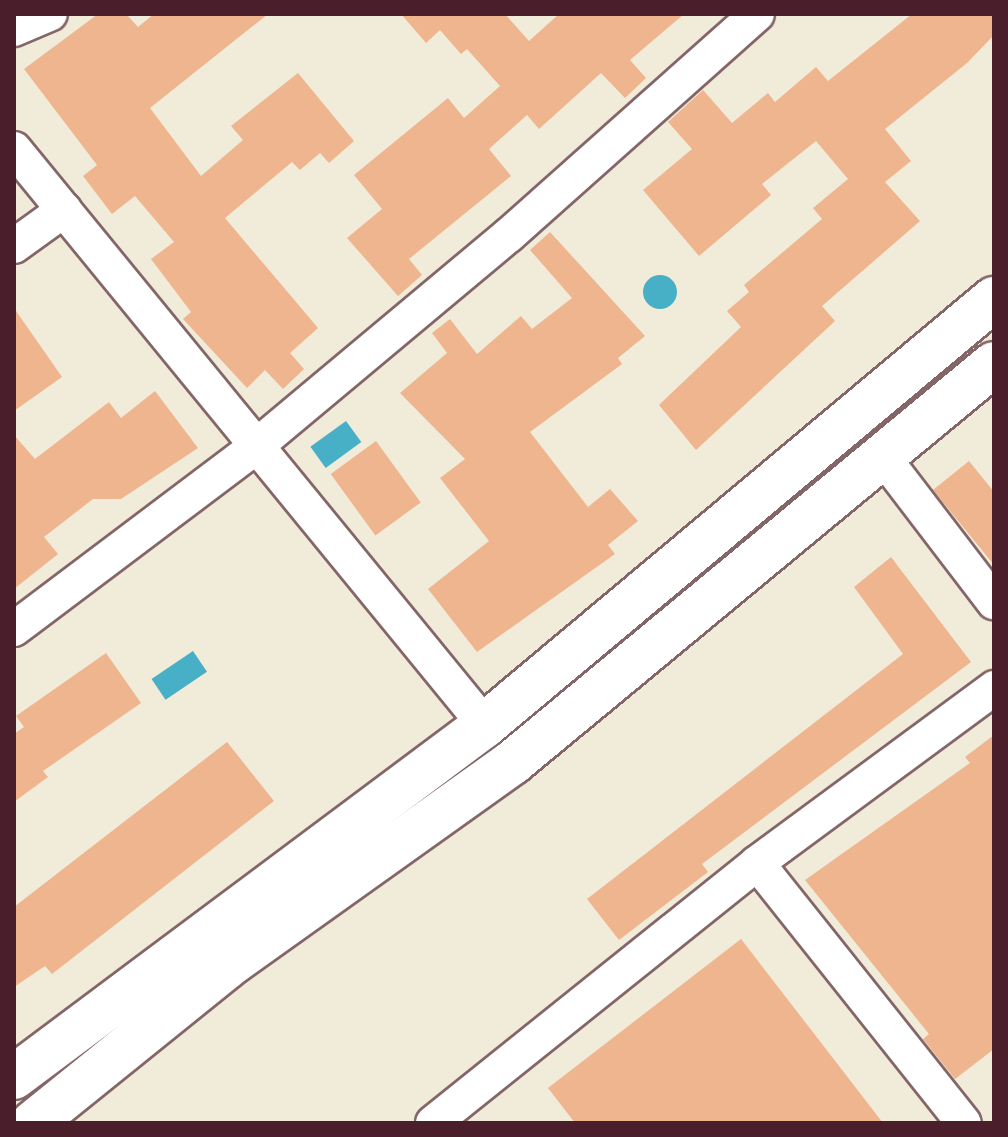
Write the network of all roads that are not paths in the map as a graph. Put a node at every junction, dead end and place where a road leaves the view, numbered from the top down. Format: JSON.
{"nodes":[{"id":1,"x":757,"y":14,"type":"edge"},
{"id":2,"x":14,"y":149,"type":"edge"},
{"id":3,"x":64,"y":210,"type":"junction"},
{"id":4,"x":14,"y":246,"type":"edge"},
{"id":5,"x":994,"y":299,"type":"edge"},
{"id":6,"x":994,"y":364,"type":"edge"},
{"id":7,"x":254,"y":448,"type":"junction"},
{"id":8,"x":880,"y":453,"type":"junction"},
{"id":9,"x":994,"y":602,"type":"edge"},
{"id":10,"x":14,"y":629,"type":"edge"},
{"id":11,"x":994,"y":688,"type":"edge"},
{"id":12,"x":485,"y":725,"type":"junction"},
{"id":13,"x":757,"y":863,"type":"junction"},
{"id":14,"x":14,"y":1077,"type":"edge"},
{"id":15,"x":33,"y":1123,"type":"edge"},
{"id":16,"x":433,"y":1123,"type":"edge"},
{"id":17,"x":964,"y":1123,"type":"edge"}],
"edges":[{"from":1,"to":7,"type":"street"},
{"from":2,"to":3,"type":"street"},
{"from":3,"to":4,"type":"street"},
{"from":3,"to":7,"type":"street"},
{"from":5,"to":12,"type":"main road"},
{"from":6,"to":8,"type":"main road"},
{"from":7,"to":10,"type":"street"},
{"from":7,"to":12,"type":"street"},
{"from":8,"to":9,"type":"street"},
{"from":8,"to":15,"type":"main road"},
{"from":11,"to":13,"type":"street"},
{"from":12,"to":14,"type":"main road"},
{"from":13,"to":16,"type":"street"},
{"from":13,"to":17,"type":"street"}]}
